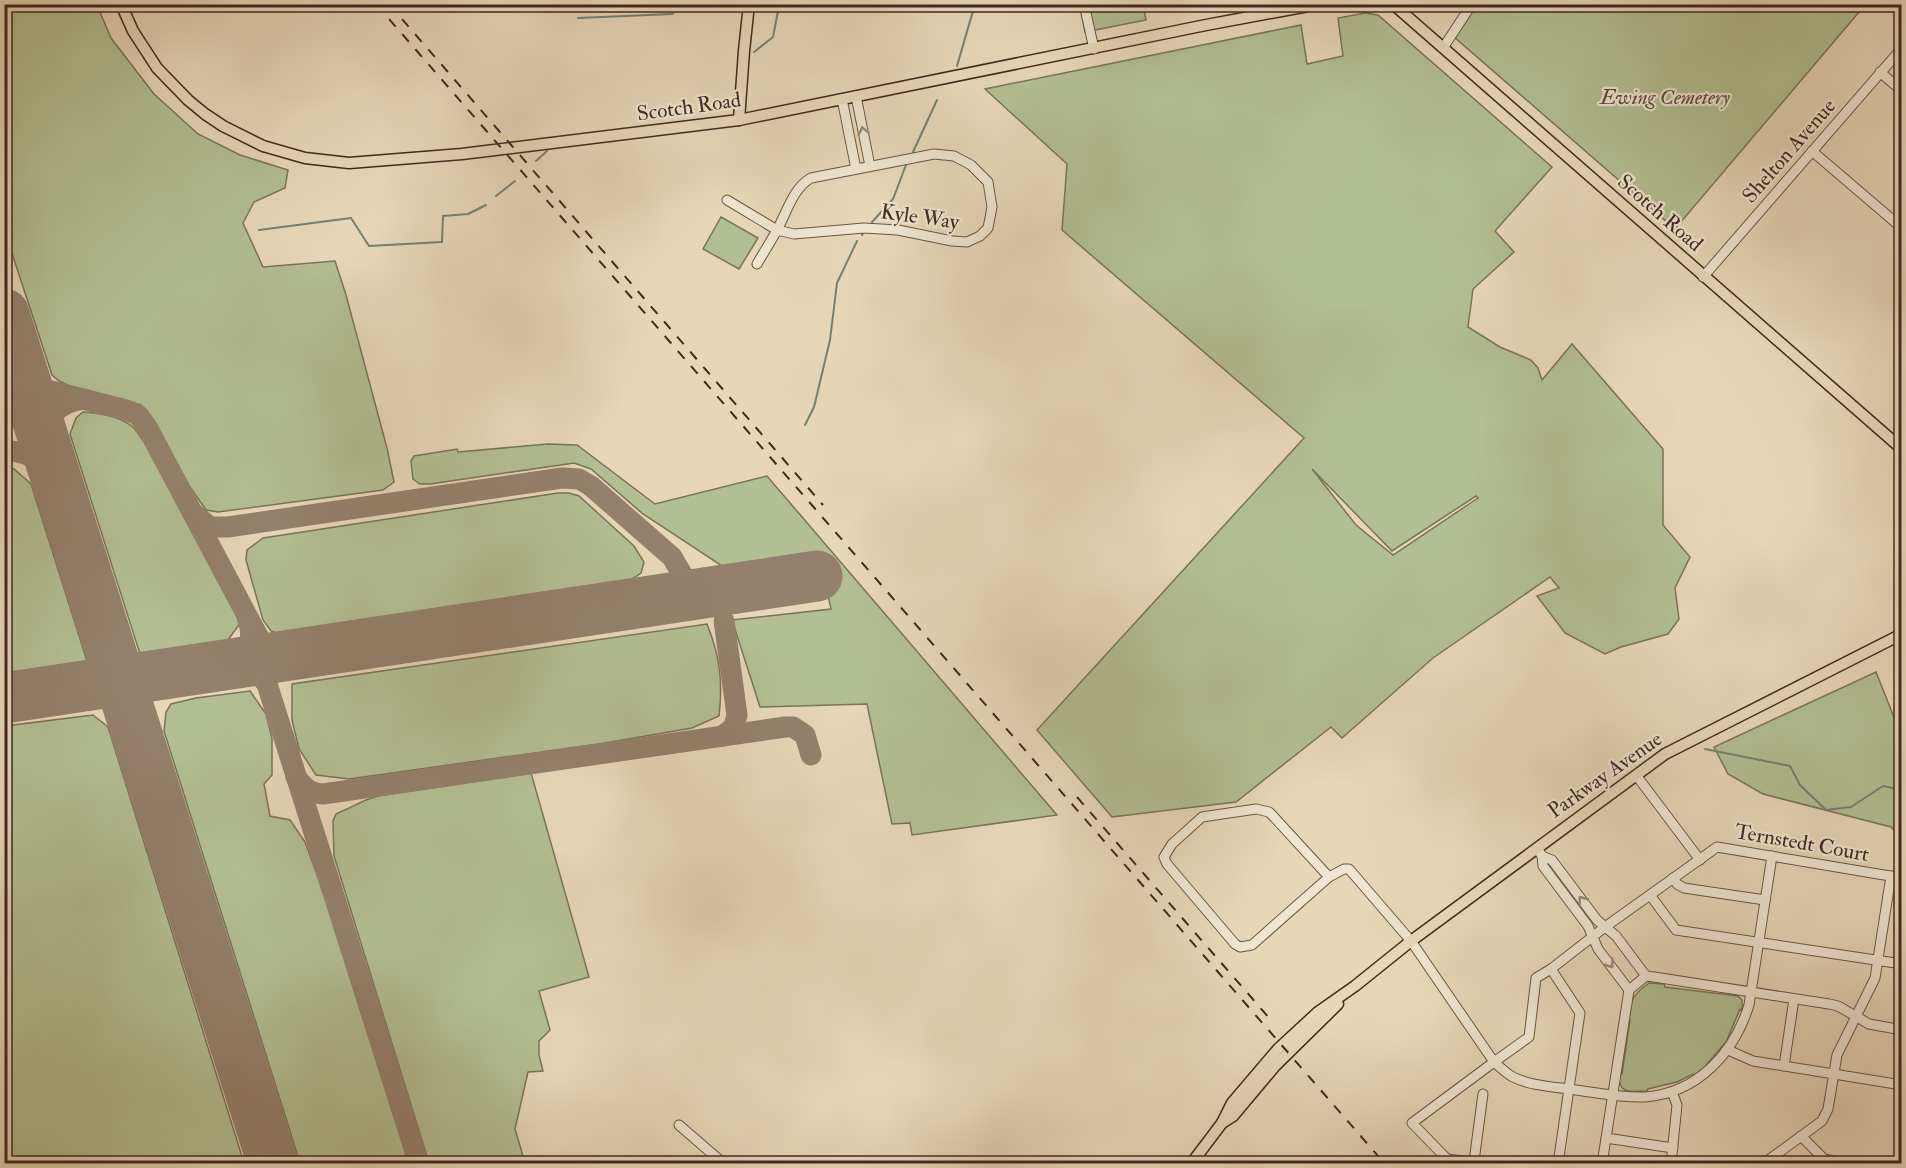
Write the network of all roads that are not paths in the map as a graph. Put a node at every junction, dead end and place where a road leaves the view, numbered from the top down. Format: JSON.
{"nodes":[{"id":1,"x":121,"y":4,"type":"edge"},
{"id":2,"x":749,"y":4,"type":"edge"},
{"id":3,"x":1084,"y":4,"type":"edge"},
{"id":4,"x":1319,"y":4,"type":"edge"},
{"id":5,"x":1393,"y":4,"type":"edge"},
{"id":6,"x":1472,"y":4,"type":"edge"},
{"id":7,"x":1443,"y":48,"type":"junction"},
{"id":8,"x":1902,"y":48,"type":"edge"},
{"id":9,"x":1094,"y":49,"type":"junction"},
{"id":10,"x":1880,"y":72,"type":"junction"},
{"id":11,"x":1902,"y":91,"type":"edge"},
{"id":12,"x":856,"y":96,"type":"junction"},
{"id":13,"x":842,"y":99,"type":"junction"},
{"id":14,"x":739,"y":120,"type":"junction"},
{"id":15,"x":1812,"y":151,"type":"junction"},
{"id":16,"x":870,"y":166,"type":"junction"},
{"id":17,"x":856,"y":169,"type":"junction"},
{"id":18,"x":727,"y":200,"type":"dead end"},
{"id":19,"x":1902,"y":228,"type":"edge"},
{"id":20,"x":777,"y":230,"type":"junction"},
{"id":21,"x":757,"y":264,"type":"dead end"},
{"id":22,"x":1703,"y":277,"type":"junction"},
{"id":23,"x":1902,"y":449,"type":"edge"},
{"id":24,"x":1902,"y":634,"type":"edge"},
{"id":25,"x":1636,"y":775,"type":"junction"},
{"id":26,"x":1540,"y":852,"type":"junction"},
{"id":27,"x":1772,"y":856,"type":"junction"},
{"id":28,"x":1700,"y":860,"type":"junction"},
{"id":29,"x":1891,"y":876,"type":"junction"},
{"id":30,"x":1329,"y":877,"type":"junction"},
{"id":31,"x":1673,"y":878,"type":"junction"},
{"id":32,"x":1902,"y":878,"type":"edge"},
{"id":33,"x":1650,"y":895,"type":"junction"},
{"id":34,"x":1764,"y":900,"type":"junction"},
{"id":35,"x":1605,"y":927,"type":"junction"},
{"id":36,"x":1593,"y":936,"type":"junction"},
{"id":37,"x":1411,"y":941,"type":"junction"},
{"id":38,"x":1758,"y":943,"type":"junction"},
{"id":39,"x":1879,"y":960,"type":"junction"},
{"id":40,"x":1902,"y":964,"type":"edge"},
{"id":41,"x":1551,"y":969,"type":"junction"},
{"id":42,"x":1646,"y":976,"type":"junction"},
{"id":43,"x":1629,"y":990,"type":"junction"},
{"id":44,"x":1751,"y":992,"type":"junction"},
{"id":45,"x":1794,"y":999,"type":"junction"},
{"id":46,"x":1856,"y":1016,"type":"junction"},
{"id":47,"x":1902,"y":1030,"type":"edge"},
{"id":48,"x":1728,"y":1050,"type":"junction"},
{"id":49,"x":1494,"y":1062,"type":"junction"},
{"id":50,"x":1784,"y":1066,"type":"junction"},
{"id":51,"x":1834,"y":1074,"type":"junction"},
{"id":52,"x":1902,"y":1085,"type":"edge"},
{"id":53,"x":1570,"y":1089,"type":"junction"},
{"id":54,"x":1672,"y":1092,"type":"junction"},
{"id":55,"x":1483,"y":1094,"type":"dead end"},
{"id":56,"x":1612,"y":1095,"type":"junction"},
{"id":57,"x":680,"y":1125,"type":"dead end"},
{"id":58,"x":1801,"y":1136,"type":"junction"},
{"id":59,"x":1606,"y":1138,"type":"junction"},
{"id":60,"x":1673,"y":1148,"type":"junction"},
{"id":61,"x":1474,"y":1161,"type":"junction"},
{"id":62,"x":724,"y":1164,"type":"edge"},
{"id":63,"x":1191,"y":1164,"type":"edge"},
{"id":64,"x":1487,"y":1164,"type":"edge"},
{"id":65,"x":1558,"y":1164,"type":"edge"},
{"id":66,"x":1602,"y":1164,"type":"edge"},
{"id":67,"x":1671,"y":1164,"type":"edge"},
{"id":68,"x":1763,"y":1164,"type":"edge"},
{"id":69,"x":1848,"y":1164,"type":"edge"}],
"edges":[{"from":1,"to":14,"type":"main road","name":"Scotch Road"},
{"from":2,"to":14,"type":"main road"},
{"from":3,"to":9,"type":"street"},
{"from":4,"to":9,"type":"main road","name":"Scotch Road"},
{"from":5,"to":7,"type":"main road","name":"Scotch Road"},
{"from":6,"to":7,"type":"street"},
{"from":7,"to":22,"type":"main road","name":"Scotch Road"},
{"from":8,"to":10,"type":"street","name":"Shelton Avenue"},
{"from":9,"to":12,"type":"main road","name":"Scotch Road"},
{"from":10,"to":11,"type":"street"},
{"from":10,"to":15,"type":"street","name":"Shelton Avenue"},
{"from":12,"to":13,"type":"main road","name":"Scotch Road"},
{"from":16,"to":12,"type":"street","one_way":true},
{"from":13,"to":14,"type":"main road","name":"Scotch Road"},
{"from":13,"to":17,"type":"street"},
{"from":15,"to":19,"type":"street"},
{"from":15,"to":22,"type":"street","name":"Shelton Avenue"},
{"from":16,"to":17,"type":"street","name":"Kyle Way"},
{"from":16,"to":20,"type":"street","name":"Kyle Way"},
{"from":17,"to":20,"type":"street","name":"Kyle Way"},
{"from":18,"to":20,"type":"street","name":"Kyle Way"},
{"from":20,"to":21,"type":"street","name":"Kyle Way"},
{"from":22,"to":23,"type":"main road","name":"Scotch Road"},
{"from":24,"to":25,"type":"main road","name":"Parkway Avenue"},
{"from":25,"to":26,"type":"main road","name":"Parkway Avenue"},
{"from":25,"to":28,"type":"street"},
{"from":35,"to":26,"type":"street","one_way":true},
{"from":26,"to":36,"type":"street"},
{"from":26,"to":37,"type":"main road","name":"Parkway Avenue"},
{"from":27,"to":28,"type":"street","name":"Ternstedt Court"},
{"from":27,"to":29,"type":"street","name":"Ternstedt Court"},
{"from":27,"to":34,"type":"street"},
{"from":28,"to":31,"type":"street","name":"Ternstedt Court"},
{"from":29,"to":32,"type":"street","name":"Ternstedt Court"},
{"from":29,"to":39,"type":"street"},
{"from":30,"to":30,"type":"street"},
{"from":30,"to":37,"type":"street"},
{"from":31,"to":33,"type":"street","name":"Ternstedt Court"},
{"from":31,"to":34,"type":"street"},
{"from":33,"to":35,"type":"street","name":"Ternstedt Court"},
{"from":33,"to":38,"type":"street"},
{"from":34,"to":38,"type":"street"},
{"from":35,"to":36,"type":"street","name":"Ternstedt Court"},
{"from":35,"to":42,"type":"street"},
{"from":36,"to":41,"type":"street","name":"Ternstedt Court"},
{"from":36,"to":43,"type":"street","one_way":true},
{"from":37,"to":49,"type":"street"},
{"from":37,"to":63,"type":"main road","name":"Parkway Avenue"},
{"from":38,"to":39,"type":"street"},
{"from":38,"to":44,"type":"street"},
{"from":39,"to":40,"type":"street"},
{"from":39,"to":46,"type":"street"},
{"from":41,"to":49,"type":"street","name":"Ternstedt Court"},
{"from":41,"to":53,"type":"street"},
{"from":42,"to":43,"type":"street"},
{"from":42,"to":44,"type":"street"},
{"from":43,"to":56,"type":"street"},
{"from":44,"to":45,"type":"street"},
{"from":44,"to":48,"type":"street"},
{"from":45,"to":46,"type":"street"},
{"from":45,"to":50,"type":"street"},
{"from":46,"to":47,"type":"street"},
{"from":46,"to":51,"type":"street"},
{"from":48,"to":50,"type":"street"},
{"from":48,"to":54,"type":"street"},
{"from":49,"to":53,"type":"street"},
{"from":49,"to":61,"type":"street"},
{"from":50,"to":51,"type":"street"},
{"from":51,"to":52,"type":"street"},
{"from":51,"to":58,"type":"street"},
{"from":53,"to":56,"type":"street"},
{"from":53,"to":65,"type":"street"},
{"from":54,"to":56,"type":"street"},
{"from":54,"to":60,"type":"street"},
{"from":55,"to":61,"type":"street"},
{"from":56,"to":59,"type":"street"},
{"from":57,"to":62,"type":"street"},
{"from":58,"to":68,"type":"street"},
{"from":58,"to":69,"type":"street"},
{"from":59,"to":60,"type":"street"},
{"from":59,"to":66,"type":"street"},
{"from":60,"to":67,"type":"street"},
{"from":61,"to":64,"type":"street"}]}
